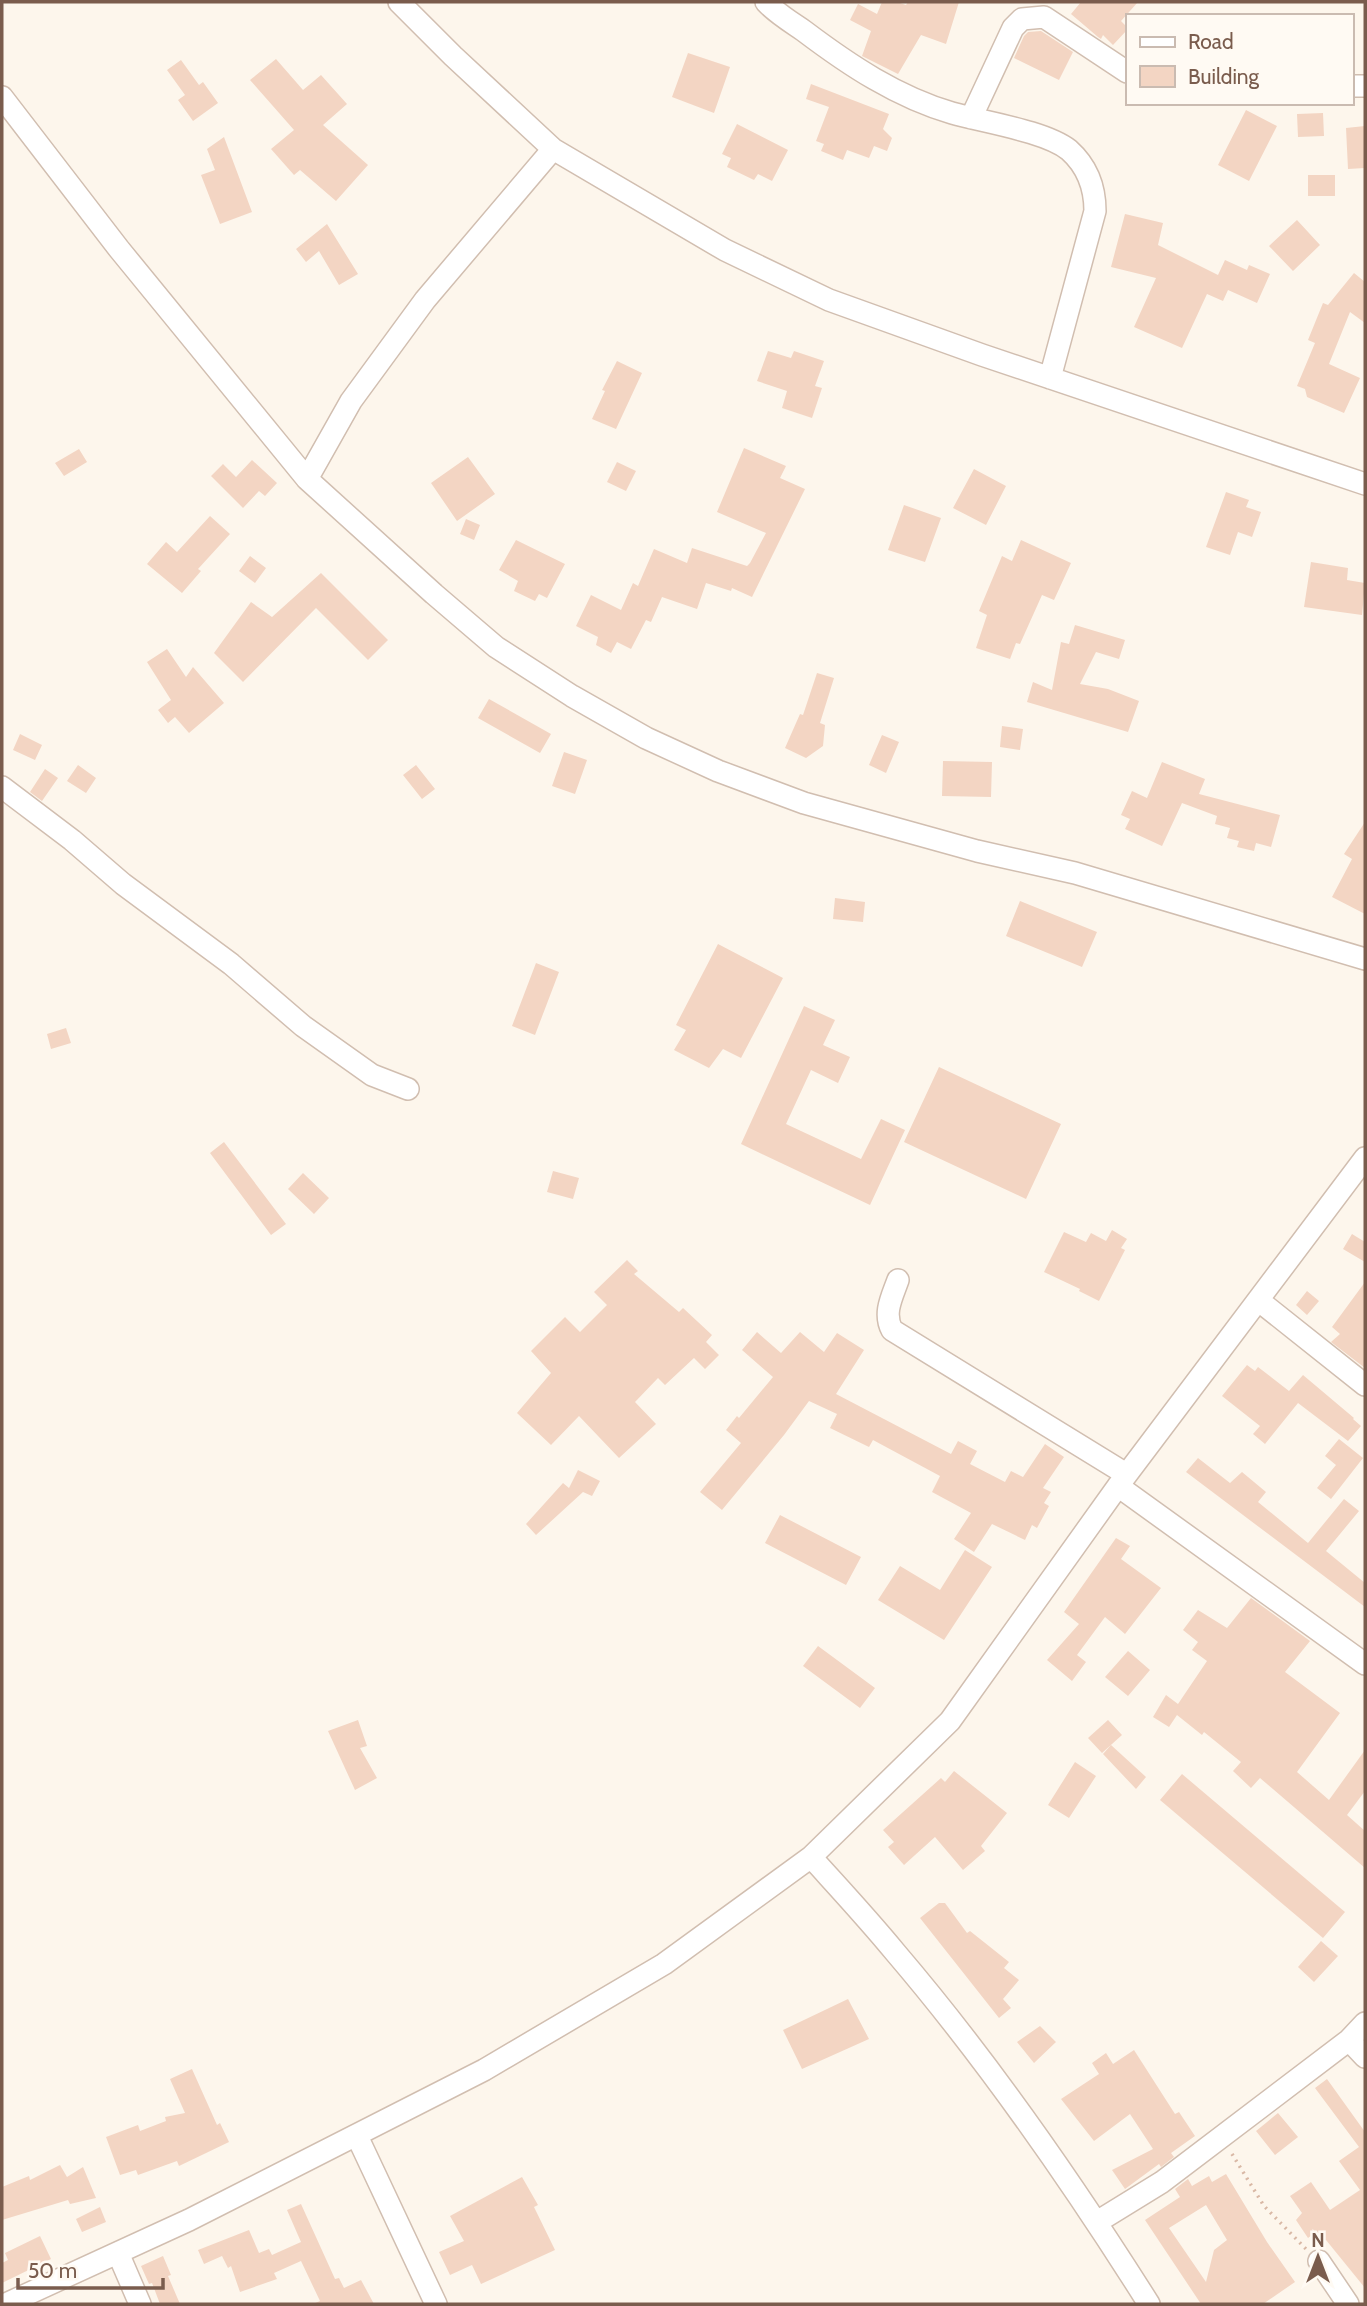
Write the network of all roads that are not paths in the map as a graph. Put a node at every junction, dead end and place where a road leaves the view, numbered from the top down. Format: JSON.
{"nodes":[{"id":1,"x":399,"y":2,"type":"edge"},
{"id":2,"x":766,"y":2,"type":"edge"},
{"id":3,"x":1126,"y":71,"type":"edge"},
{"id":4,"x":2,"y":97,"type":"edge"},
{"id":5,"x":971,"y":118,"type":"junction"},
{"id":6,"x":553,"y":149,"type":"junction"},
{"id":7,"x":1050,"y":378,"type":"junction"},
{"id":8,"x":307,"y":479,"type":"junction"},
{"id":9,"x":1365,"y":484,"type":"edge"},
{"id":10,"x":2,"y":787,"type":"edge"},
{"id":11,"x":1365,"y":959,"type":"edge"},
{"id":12,"x":408,"y":1089,"type":"dead end"},
{"id":13,"x":1362,"y":1169,"type":"edge"},
{"id":14,"x":898,"y":1280,"type":"dead end"},
{"id":15,"x":1258,"y":1300,"type":"junction"},
{"id":16,"x":1365,"y":1385,"type":"edge"},
{"id":17,"x":1122,"y":1480,"type":"junction"},
{"id":18,"x":1365,"y":1664,"type":"edge"},
{"id":19,"x":811,"y":1857,"type":"junction"},
{"id":20,"x":1365,"y":2023,"type":"edge"},
{"id":21,"x":1349,"y":2040,"type":"junction"},
{"id":22,"x":1365,"y":2057,"type":"edge"},
{"id":23,"x":357,"y":2136,"type":"junction"},
{"id":24,"x":1097,"y":2221,"type":"junction"},
{"id":25,"x":118,"y":2253,"type":"junction"},
{"id":26,"x":1319,"y":2261,"type":"road end"},
{"id":27,"x":6,"y":2304,"type":"edge"},
{"id":28,"x":140,"y":2304,"type":"edge"},
{"id":29,"x":436,"y":2304,"type":"edge"},
{"id":30,"x":1149,"y":2304,"type":"edge"},
{"id":31,"x":1348,"y":2304,"type":"edge"}],
"edges":[{"from":1,"to":6,"type":"street"},
{"from":2,"to":5,"type":"street"},
{"from":3,"to":5,"type":"street"},
{"from":4,"to":8,"type":"street"},
{"from":5,"to":7,"type":"street"},
{"from":6,"to":7,"type":"street"},
{"from":6,"to":8,"type":"street"},
{"from":7,"to":9,"type":"street"},
{"from":8,"to":11,"type":"street"},
{"from":10,"to":12,"type":"street"},
{"from":13,"to":15,"type":"street"},
{"from":14,"to":17,"type":"street"},
{"from":15,"to":16,"type":"street"},
{"from":15,"to":17,"type":"street"},
{"from":17,"to":18,"type":"street"},
{"from":17,"to":19,"type":"street"},
{"from":19,"to":23,"type":"street"},
{"from":19,"to":24,"type":"street"},
{"from":20,"to":21,"type":"street"},
{"from":21,"to":22,"type":"street"},
{"from":21,"to":24,"type":"street"},
{"from":23,"to":25,"type":"street"},
{"from":23,"to":29,"type":"street"},
{"from":24,"to":30,"type":"street"},
{"from":25,"to":27,"type":"street"},
{"from":25,"to":28,"type":"street"},
{"from":26,"to":31,"type":"street"}]}
